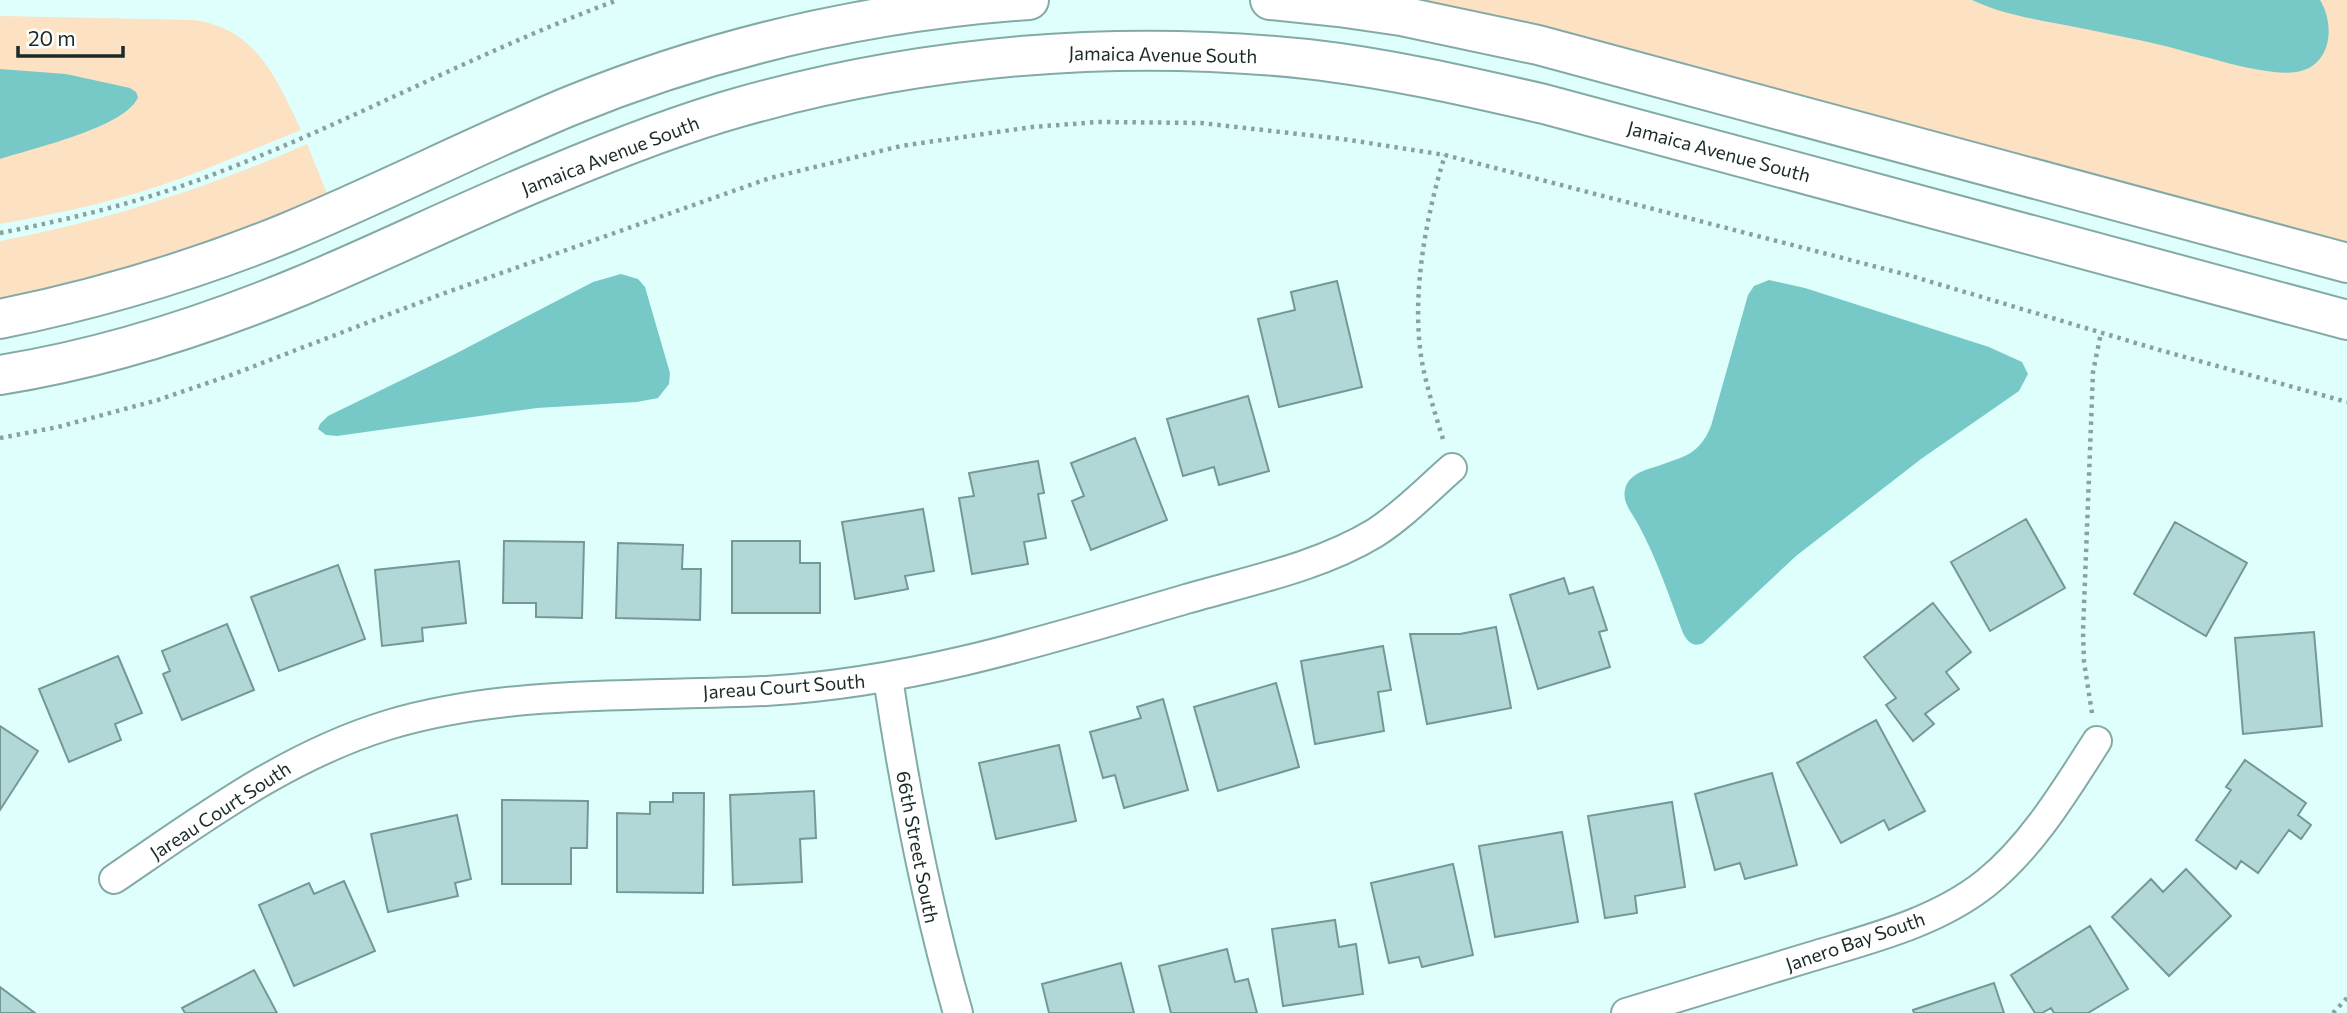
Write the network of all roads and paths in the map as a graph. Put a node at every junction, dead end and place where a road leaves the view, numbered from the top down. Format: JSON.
{"nodes":[{"id":1,"x":618,"y":0,"type":"edge"},
{"id":2,"x":1029,"y":0,"type":"edge"},
{"id":3,"x":1270,"y":0,"type":"edge"},
{"id":4,"x":1445,"y":155,"type":"junction"},
{"id":5,"x":0,"y":233,"type":"edge"},
{"id":6,"x":2347,"y":263,"type":"edge"},
{"id":7,"x":0,"y":319,"type":"edge"},
{"id":8,"x":2347,"y":320,"type":"edge"},
{"id":9,"x":2101,"y":333,"type":"junction"},
{"id":10,"x":0,"y":375,"type":"edge"},
{"id":11,"x":2347,"y":402,"type":"edge"},
{"id":12,"x":0,"y":438,"type":"edge"},
{"id":13,"x":1452,"y":468,"type":"joint"},
{"id":14,"x":888,"y":678,"type":"junction"},
{"id":15,"x":2097,"y":741,"type":"joint"},
{"id":16,"x":114,"y":879,"type":"dead end"},
{"id":17,"x":2347,"y":998,"type":"edge"},
{"id":18,"x":958,"y":1013,"type":"edge"},
{"id":19,"x":1626,"y":1013,"type":"edge"},
{"id":20,"x":2333,"y":1013,"type":"edge"}],
"edges":[{"from":1,"to":5,"type":"path"},
{"from":2,"to":7,"type":"street"},
{"from":3,"to":6,"type":"street"},
{"from":4,"to":9,"type":"path"},
{"from":4,"to":12,"type":"path"},
{"from":4,"to":13,"type":"path"},
{"from":8,"to":10,"type":"street","name":"Jamaica Avenue South"},
{"from":9,"to":11,"type":"path"},
{"from":9,"to":15,"type":"path"},
{"from":13,"to":14,"type":"street","name":"Jareau Court South"},
{"from":14,"to":16,"type":"street","name":"Jareau Court South"},
{"from":14,"to":18,"type":"street","name":"66th Street South"},
{"from":15,"to":19,"type":"street","name":"Janero Bay South"},
{"from":17,"to":20,"type":"path"}]}
